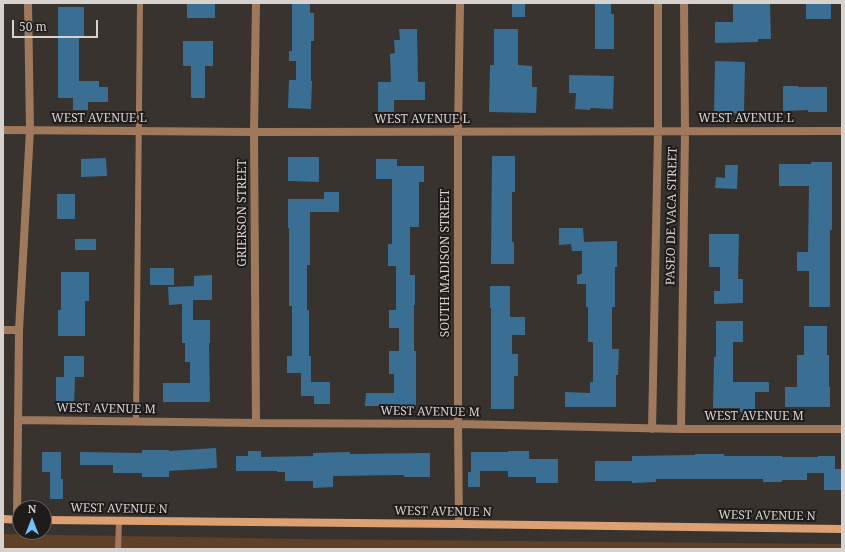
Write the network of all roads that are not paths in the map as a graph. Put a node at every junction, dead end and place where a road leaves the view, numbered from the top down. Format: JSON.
{"nodes":[{"id":1,"x":28,"y":3,"type":"edge"},
{"id":2,"x":140,"y":3,"type":"edge"},
{"id":3,"x":256,"y":3,"type":"edge"},
{"id":4,"x":460,"y":3,"type":"edge"},
{"id":5,"x":658,"y":3,"type":"edge"},
{"id":6,"x":684,"y":3,"type":"edge"},
{"id":7,"x":3,"y":130,"type":"edge"},
{"id":8,"x":30,"y":130,"type":"junction"},
{"id":9,"x":139,"y":131,"type":"junction"},
{"id":10,"x":842,"y":131,"type":"edge"},
{"id":11,"x":254,"y":132,"type":"junction"},
{"id":12,"x":458,"y":132,"type":"junction"},
{"id":13,"x":658,"y":132,"type":"junction"},
{"id":14,"x":685,"y":132,"type":"junction"},
{"id":15,"x":3,"y":330,"type":"edge"},
{"id":16,"x":19,"y":330,"type":"junction"},
{"id":17,"x":18,"y":420,"type":"junction"},
{"id":18,"x":136,"y":422,"type":"junction"},
{"id":19,"x":256,"y":423,"type":"junction"},
{"id":20,"x":458,"y":424,"type":"junction"},
{"id":21,"x":652,"y":429,"type":"junction"},
{"id":22,"x":681,"y":429,"type":"junction"},
{"id":23,"x":842,"y":429,"type":"edge"},
{"id":24,"x":19,"y":500,"type":"edge"},
{"id":25,"x":52,"y":520,"type":"edge"},
{"id":26,"x":119,"y":521,"type":"junction"},
{"id":27,"x":459,"y":524,"type":"junction"},
{"id":28,"x":842,"y":529,"type":"edge"},
{"id":29,"x":118,"y":549,"type":"edge"}],
"edges":[{"from":1,"to":8,"type":"street"},
{"from":2,"to":9,"type":"lane"},
{"from":3,"to":11,"type":"street","name":"GRIERSON STREET"},
{"from":4,"to":12,"type":"street","name":"SOUTH MADISON STREET"},
{"from":5,"to":13,"type":"street","name":"PASEO DE VACA STREET"},
{"from":6,"to":14,"type":"street","name":"PASEO DE VACA STREET"},
{"from":7,"to":8,"type":"street","name":"WEST AVENUE L"},
{"from":8,"to":9,"type":"street","name":"WEST AVENUE L"},
{"from":8,"to":16,"type":"street"},
{"from":9,"to":11,"type":"street","name":"WEST AVENUE L"},
{"from":9,"to":18,"type":"lane"},
{"from":10,"to":14,"type":"street","name":"WEST AVENUE L"},
{"from":11,"to":12,"type":"street","name":"WEST AVENUE L"},
{"from":11,"to":19,"type":"street","name":"GRIERSON STREET"},
{"from":12,"to":13,"type":"street","name":"WEST AVENUE L"},
{"from":12,"to":20,"type":"street","name":"SOUTH MADISON STREET"},
{"from":13,"to":14,"type":"street","name":"WEST AVENUE L"},
{"from":13,"to":21,"type":"street","name":"PASEO DE VACA STREET"},
{"from":14,"to":22,"type":"street","name":"PASEO DE VACA STREET"},
{"from":15,"to":16,"type":"street"},
{"from":16,"to":17,"type":"street"},
{"from":17,"to":18,"type":"street","name":"WEST AVENUE M"},
{"from":17,"to":24,"type":"street"},
{"from":18,"to":19,"type":"street","name":"WEST AVENUE M"},
{"from":19,"to":20,"type":"street","name":"WEST AVENUE M"},
{"from":20,"to":21,"type":"street","name":"WEST AVENUE M"},
{"from":20,"to":27,"type":"street","name":"SOUTH MADISON STREET"},
{"from":21,"to":22,"type":"street","name":"WEST AVENUE M"},
{"from":22,"to":23,"type":"street","name":"WEST AVENUE M"},
{"from":25,"to":26,"type":"main road","name":"WEST AVENUE N"},
{"from":26,"to":27,"type":"main road","name":"WEST AVENUE N"},
{"from":26,"to":29,"type":"lane"},
{"from":27,"to":28,"type":"main road","name":"WEST AVENUE N"}]}
